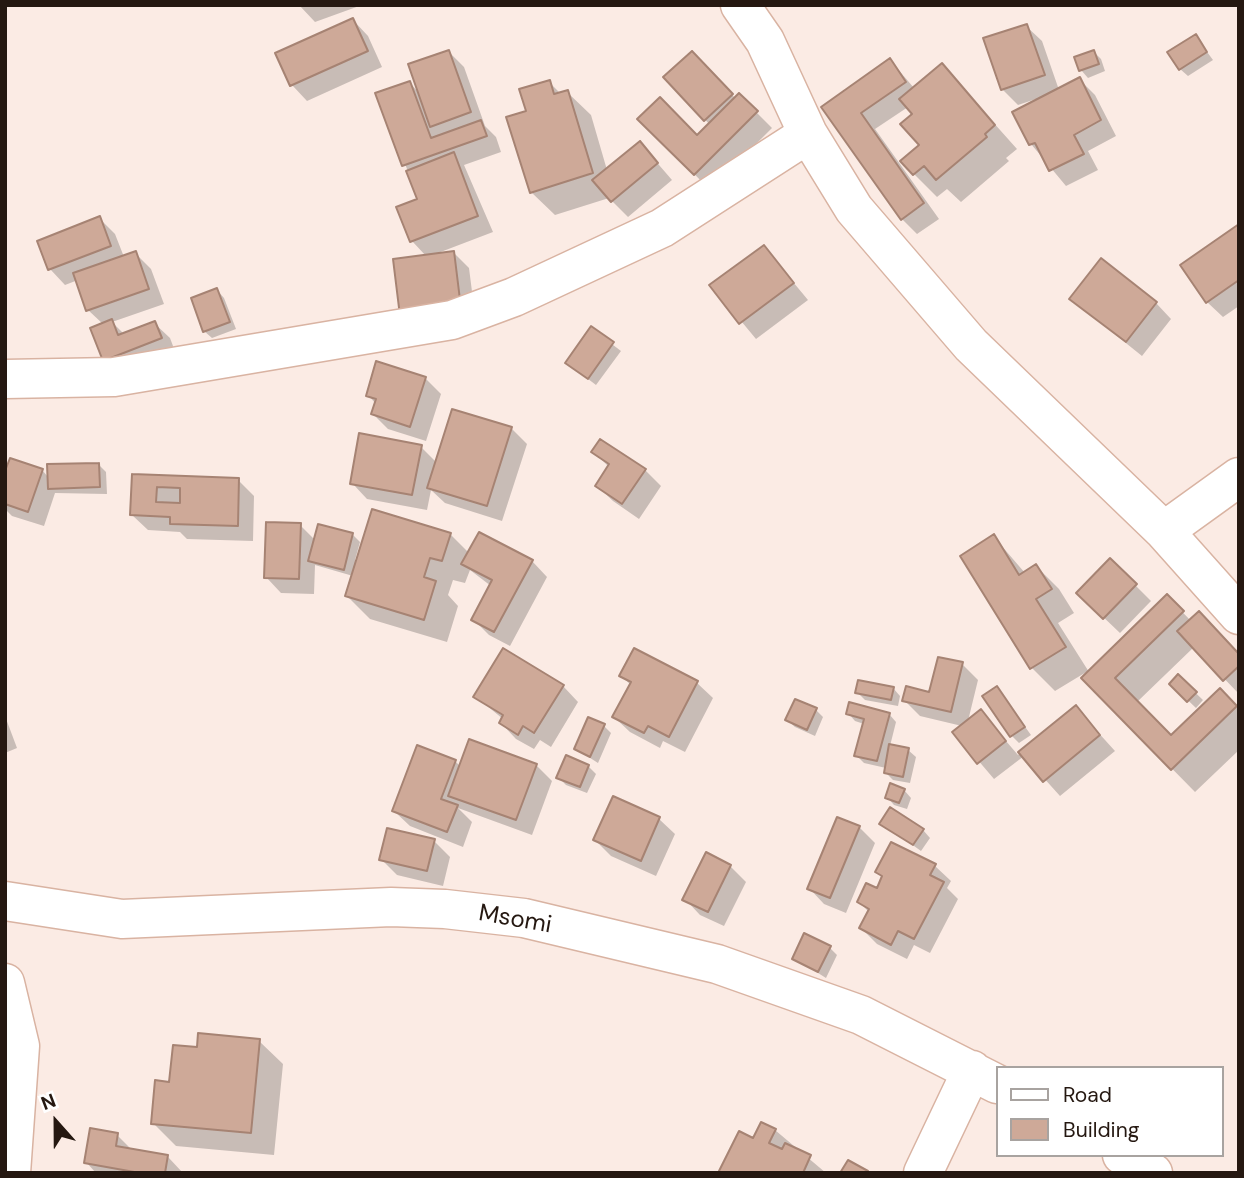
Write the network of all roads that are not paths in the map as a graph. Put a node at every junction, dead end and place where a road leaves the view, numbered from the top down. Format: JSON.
{"nodes":[{"id":1,"x":740,"y":5,"type":"edge"},
{"id":2,"x":808,"y":134,"type":"junction"},
{"id":3,"x":5,"y":379,"type":"edge"},
{"id":4,"x":1239,"y":477,"type":"edge"},
{"id":5,"x":1164,"y":531,"type":"junction"},
{"id":6,"x":1239,"y":615,"type":"edge"},
{"id":7,"x":5,"y":901,"type":"edge"},
{"id":8,"x":5,"y":983,"type":"edge"},
{"id":9,"x":985,"y":1077,"type":"edge"},
{"id":10,"x":1125,"y":1157,"type":"edge"},
{"id":11,"x":11,"y":1173,"type":"edge"},
{"id":12,"x":923,"y":1173,"type":"edge"},
{"id":13,"x":1153,"y":1173,"type":"edge"}],
"edges":[{"from":1,"to":2,"type":"street"},
{"from":2,"to":3,"type":"street"},
{"from":2,"to":5,"type":"street"},
{"from":4,"to":5,"type":"street"},
{"from":5,"to":6,"type":"street"},
{"from":7,"to":9,"type":"street","name":"Msomi"},
{"from":8,"to":11,"type":"street"},
{"from":9,"to":12,"type":"street"},
{"from":10,"to":13,"type":"street"}]}
